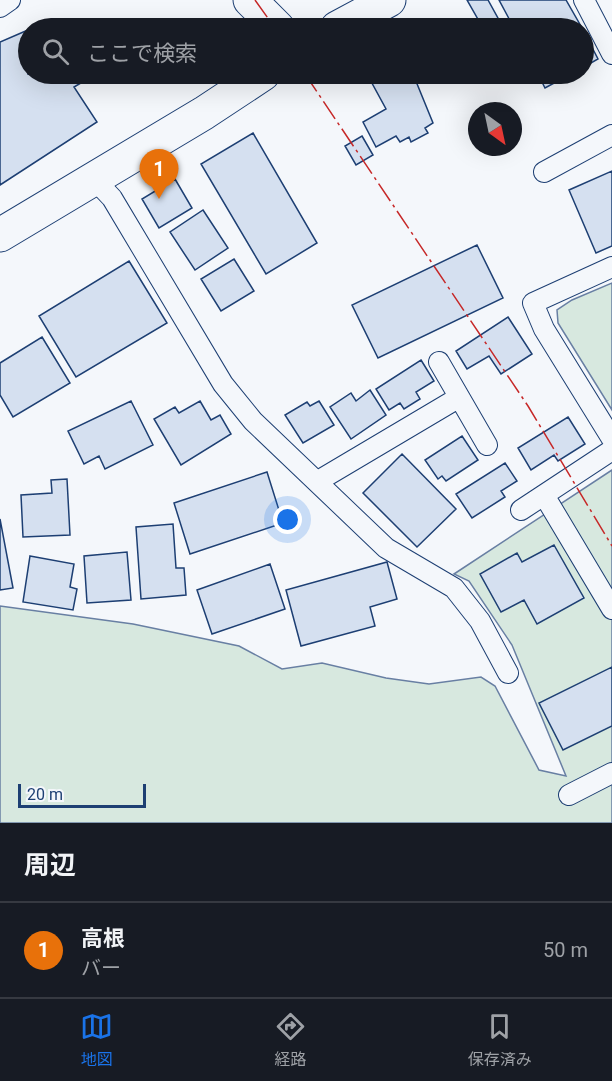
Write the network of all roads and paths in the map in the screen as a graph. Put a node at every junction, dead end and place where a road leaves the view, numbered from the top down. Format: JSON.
{"nodes":[{"id":1,"x":10,"y":0,"type":"edge"},
{"id":2,"x":250,"y":0,"type":"edge"},
{"id":3,"x":388,"y":0,"type":"edge"},
{"id":4,"x":584,"y":0,"type":"edge"},
{"id":5,"x":0,"y":7,"type":"edge"},
{"id":6,"x":268,"y":18,"type":"edge"},
{"id":7,"x":355,"y":18,"type":"edge"},
{"id":8,"x":593,"y":18,"type":"edge"},
{"id":9,"x":594,"y":19,"type":"edge"},
{"id":10,"x":612,"y":54,"type":"edge"},
{"id":11,"x":247,"y":84,"type":"edge"},
{"id":12,"x":612,"y":135,"type":"edge"},
{"id":13,"x":544,"y":172,"type":"dead end"},
{"id":14,"x":94,"y":179,"type":"junction"},
{"id":15,"x":0,"y":235,"type":"edge"},
{"id":16,"x":612,"y":267,"type":"edge"},
{"id":17,"x":439,"y":362,"type":"dead end"},
{"id":18,"x":458,"y":398,"type":"junction"},
{"id":19,"x":612,"y":439,"type":"edge"},
{"id":20,"x":487,"y":446,"type":"dead end"},
{"id":21,"x":612,"y":450,"type":"edge"},
{"id":22,"x":318,"y":481,"type":"junction"},
{"id":23,"x":544,"y":495,"type":"junction"},
{"id":24,"x":521,"y":510,"type":"dead end"},
{"id":25,"x":612,"y":609,"type":"edge"},
{"id":26,"x":508,"y":673,"type":"dead end"},
{"id":27,"x":612,"y":772,"type":"edge"},
{"id":28,"x":569,"y":795,"type":"dead end"}],
"edges":[{"from":1,"to":5,"type":"lane"},
{"from":2,"to":6,"type":"street"},
{"from":3,"to":7,"type":"street"},
{"from":4,"to":8,"type":"lane"},
{"from":9,"to":10,"type":"lane"},
{"from":11,"to":14,"type":"street"},
{"from":12,"to":13,"type":"lane"},
{"from":14,"to":15,"type":"street"},
{"from":14,"to":22,"type":"lane"},
{"from":16,"to":19,"type":"lane"},
{"from":17,"to":18,"type":"lane"},
{"from":18,"to":20,"type":"lane"},
{"from":18,"to":22,"type":"lane"},
{"from":21,"to":23,"type":"lane"},
{"from":22,"to":26,"type":"lane"},
{"from":23,"to":24,"type":"lane"},
{"from":23,"to":25,"type":"lane"},
{"from":27,"to":28,"type":"lane"}]}
